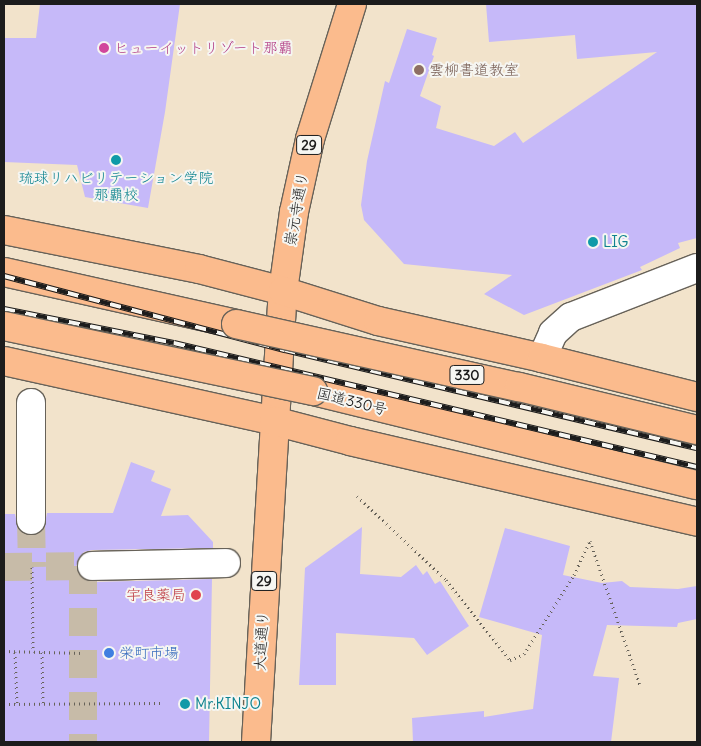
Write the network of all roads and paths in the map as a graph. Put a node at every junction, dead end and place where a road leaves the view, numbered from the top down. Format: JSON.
{"nodes":[{"id":1,"x":352,"y":4,"type":"edge"},
{"id":2,"x":4,"y":230,"type":"edge"},
{"id":3,"x":697,"y":268,"type":"edge"},
{"id":4,"x":4,"y":272,"type":"edge"},
{"id":5,"x":283,"y":291,"type":"junction"},
{"id":6,"x":4,"y":326,"type":"edge"},
{"id":7,"x":542,"y":358,"type":"junction"},
{"id":8,"x":4,"y":361,"type":"edge"},
{"id":9,"x":697,"y":397,"type":"edge"},
{"id":10,"x":31,"y":403,"type":"dead end"},
{"id":11,"x":274,"y":421,"type":"junction"},
{"id":12,"x":697,"y":430,"type":"edge"},
{"id":13,"x":697,"y":485,"type":"edge"},
{"id":14,"x":358,"y":496,"type":"dead end"},
{"id":15,"x":31,"y":520,"type":"tunnel mouth"},
{"id":16,"x":697,"y":522,"type":"edge"},
{"id":17,"x":226,"y":564,"type":"dead end"},
{"id":18,"x":92,"y":566,"type":"tunnel mouth"},
{"id":19,"x":32,"y":567,"type":"tunnel mouth"},
{"id":20,"x":4,"y":652,"type":"edge"},
{"id":21,"x":15,"y":652,"type":"junction"},
{"id":22,"x":33,"y":652,"type":"junction"},
{"id":23,"x":42,"y":652,"type":"junction"},
{"id":24,"x":83,"y":653,"type":"dead end"},
{"id":25,"x":640,"y":685,"type":"dead end"},
{"id":26,"x":43,"y":703,"type":"junction"},
{"id":27,"x":160,"y":703,"type":"dead end"},
{"id":28,"x":4,"y":704,"type":"edge"},
{"id":29,"x":17,"y":704,"type":"junction"},
{"id":30,"x":209,"y":704,"type":"dead end"},
{"id":31,"x":221,"y":704,"type":"dead end"},
{"id":32,"x":256,"y":742,"type":"edge"}],
"edges":[{"from":1,"to":5,"type":"main road","name":"崇元寺通り","number":"29"},
{"from":2,"to":5,"type":"main road","number":"330"},
{"from":3,"to":7,"type":"street"},
{"from":4,"to":12,"type":"main road","number":"330","bridge":true},
{"from":5,"to":7,"type":"main road","number":"330"},
{"from":5,"to":11,"type":"main road","name":"崇元寺通り","number":"29"},
{"from":6,"to":13,"type":"main road","name":"国道330号","bridge":true},
{"from":7,"to":9,"type":"main road","number":"330"},
{"from":8,"to":11,"type":"main road"},
{"from":10,"to":15,"type":"street"},
{"from":11,"to":16,"type":"main road"},
{"from":11,"to":32,"type":"main road","name":"大道通り","number":"29"},
{"from":14,"to":25,"type":"path"},
{"from":17,"to":18,"type":"street"},
{"from":19,"to":22,"type":"path"},
{"from":20,"to":21,"type":"path"},
{"from":21,"to":22,"type":"path"},
{"from":21,"to":29,"type":"path"},
{"from":22,"to":23,"type":"path"},
{"from":23,"to":24,"type":"path"},
{"from":23,"to":26,"type":"path"},
{"from":26,"to":27,"type":"path"},
{"from":26,"to":29,"type":"path"},
{"from":28,"to":29,"type":"path"},
{"from":30,"to":31,"type":"path"}]}
